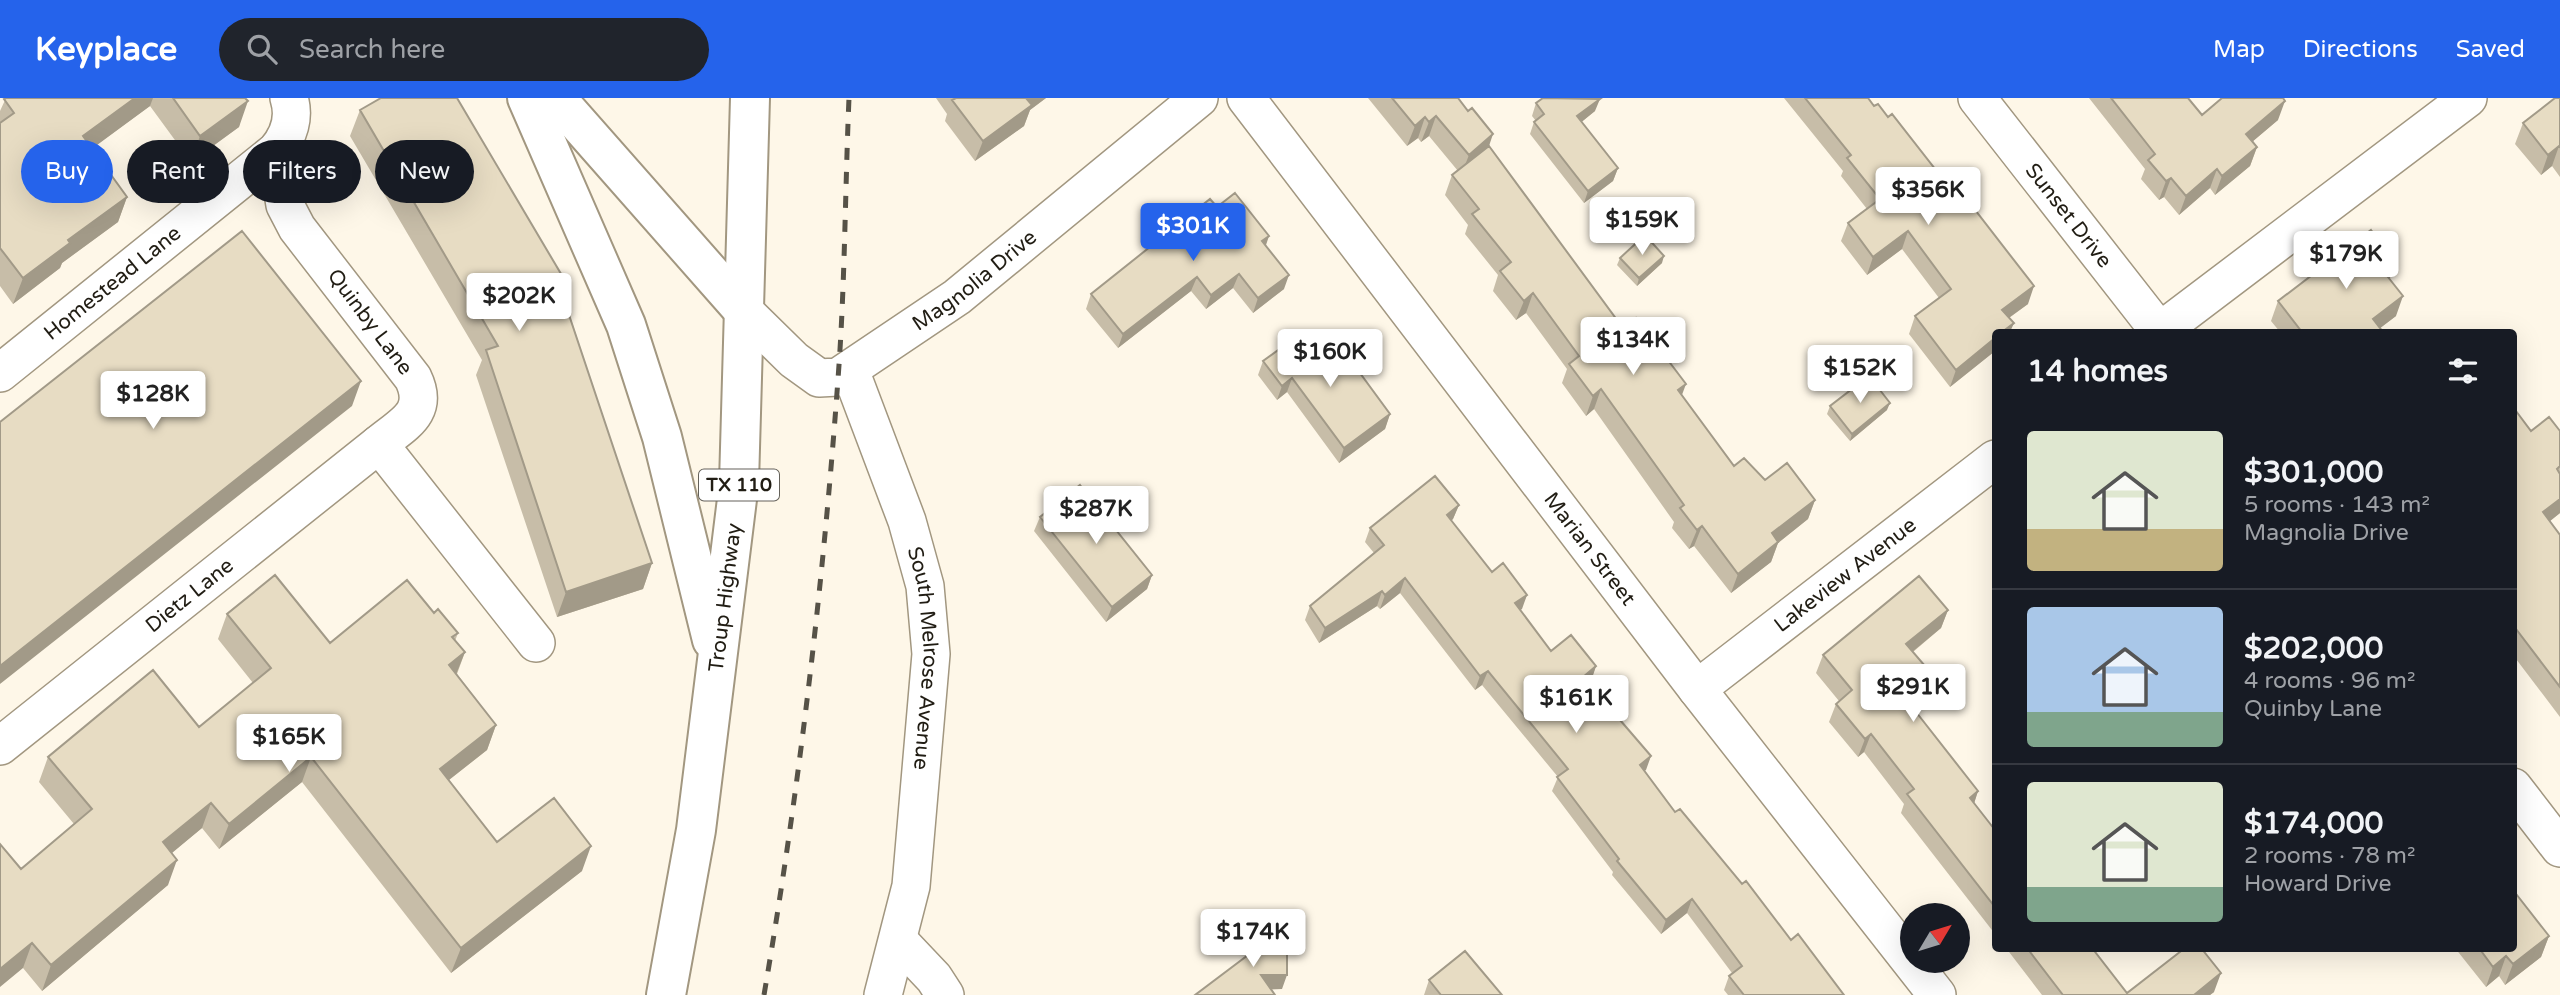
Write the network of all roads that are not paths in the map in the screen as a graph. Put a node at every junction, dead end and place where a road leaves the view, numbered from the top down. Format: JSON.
{"nodes":[{"id":1,"x":289,"y":98,"type":"edge"},
{"id":2,"x":527,"y":98,"type":"edge"},
{"id":3,"x":556,"y":98,"type":"edge"},
{"id":4,"x":750,"y":98,"type":"edge"},
{"id":5,"x":1199,"y":98,"type":"edge"},
{"id":6,"x":1246,"y":98,"type":"edge"},
{"id":7,"x":1977,"y":98,"type":"edge"},
{"id":8,"x":2468,"y":98,"type":"edge"},
{"id":9,"x":285,"y":140,"type":"edge"},
{"id":10,"x":243,"y":178,"type":"edge"},
{"id":11,"x":285,"y":203,"type":"edge"},
{"id":12,"x":742,"y":309,"type":"junction"},
{"id":13,"x":2157,"y":329,"type":"edge"},
{"id":14,"x":2163,"y":329,"type":"edge"},
{"id":15,"x":850,"y":370,"type":"junction"},
{"id":16,"x":0,"y":373,"type":"edge"},
{"id":17,"x":379,"y":444,"type":"junction"},
{"id":18,"x":1992,"y":461,"type":"edge"},
{"id":19,"x":536,"y":643,"type":"dead end"},
{"id":20,"x":717,"y":659,"type":"junction"},
{"id":21,"x":1697,"y":690,"type":"junction"},
{"id":22,"x":0,"y":746,"type":"edge"},
{"id":23,"x":2517,"y":792,"type":"edge"},
{"id":24,"x":2560,"y":848,"type":"edge"},
{"id":25,"x":898,"y":940,"type":"junction"},
{"id":26,"x":666,"y":995,"type":"edge"},
{"id":27,"x":883,"y":995,"type":"edge"},
{"id":28,"x":945,"y":995,"type":"edge"},
{"id":29,"x":1937,"y":995,"type":"edge"}],
"edges":[{"from":1,"to":9,"type":"street","name":"Homestead Lane"},
{"from":2,"to":20,"type":"main road"},
{"from":3,"to":12,"type":"main road"},
{"from":4,"to":12,"type":"main road","number":"TX 110"},
{"from":5,"to":15,"type":"street","name":"Magnolia Drive"},
{"from":6,"to":21,"type":"street","name":"Marian Street"},
{"from":7,"to":13,"type":"street","name":"Sunset Drive"},
{"from":8,"to":14,"type":"street"},
{"from":10,"to":16,"type":"street","name":"Homestead Lane"},
{"from":11,"to":17,"type":"street","name":"Quinby Lane"},
{"from":12,"to":15,"type":"street","name":"Magnolia Drive"},
{"from":12,"to":20,"type":"main road","name":"Troup Highway","number":"TX 110"},
{"from":15,"to":25,"type":"street","name":"South Melrose Avenue"},
{"from":17,"to":19,"type":"street"},
{"from":17,"to":22,"type":"street","name":"Dietz Lane"},
{"from":18,"to":21,"type":"street","name":"Lakeview Avenue"},
{"from":20,"to":26,"type":"main road","name":"Troup Highway"},
{"from":21,"to":29,"type":"street","name":"Marian Street"},
{"from":23,"to":24,"type":"street"},
{"from":25,"to":27,"type":"street","name":"South Melrose Avenue"},
{"from":25,"to":28,"type":"street"}]}
